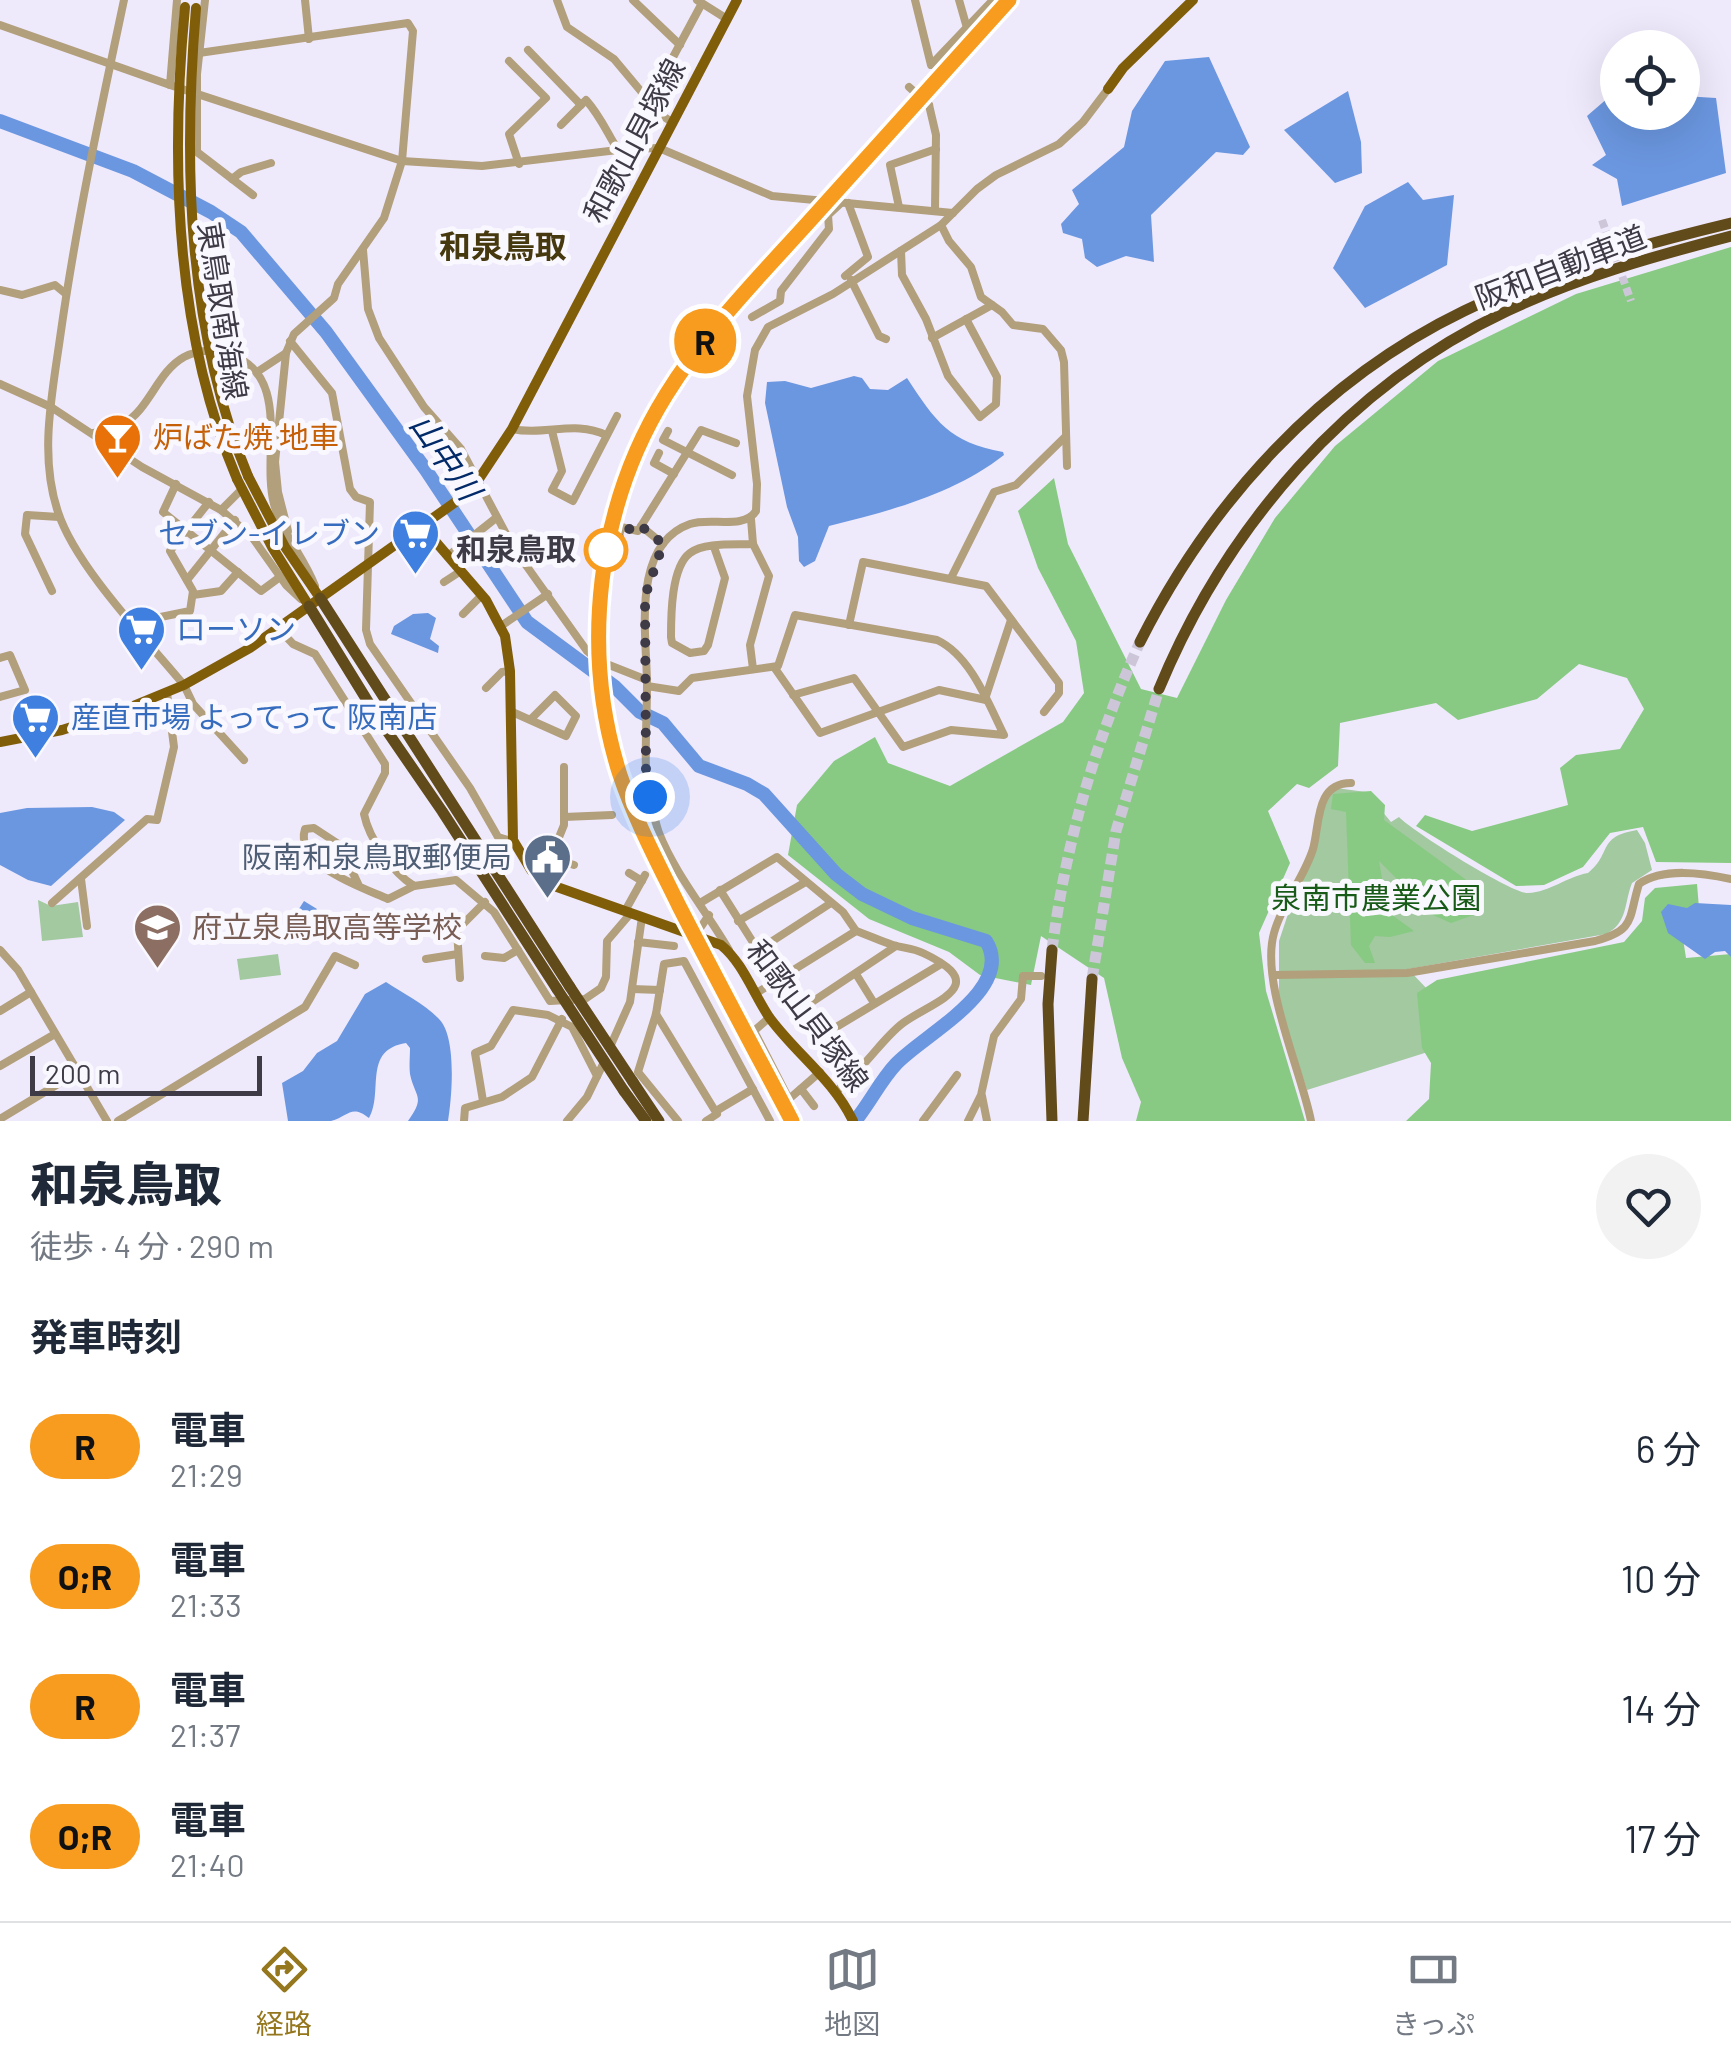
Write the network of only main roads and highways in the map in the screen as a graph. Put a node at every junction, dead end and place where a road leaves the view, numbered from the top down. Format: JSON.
{"nodes":[{"id":1,"x":737,"y":0,"type":"edge"},
{"id":2,"x":1192,"y":0,"type":"edge"},
{"id":3,"x":191,"y":2,"type":"edge"},
{"id":4,"x":1108,"y":88,"type":"road end"},
{"id":5,"x":1731,"y":223,"type":"edge"},
{"id":6,"x":1731,"y":236,"type":"edge"},
{"id":7,"x":242,"y":482,"type":"junction"},
{"id":8,"x":427,"y":523,"type":"junction"},
{"id":9,"x":315,"y":602,"type":"junction"},
{"id":10,"x":1140,"y":642,"type":"tunnel mouth"},
{"id":11,"x":1159,"y":689,"type":"tunnel mouth"},
{"id":12,"x":0,"y":742,"type":"edge"},
{"id":13,"x":1052,"y":950,"type":"tunnel mouth"},
{"id":14,"x":1092,"y":979,"type":"tunnel mouth"},
{"id":15,"x":628,"y":1086,"type":"junction"},
{"id":16,"x":646,"y":1121,"type":"edge"},
{"id":17,"x":659,"y":1121,"type":"edge"},
{"id":18,"x":853,"y":1121,"type":"edge"},
{"id":19,"x":1052,"y":1121,"type":"edge"},
{"id":20,"x":1083,"y":1121,"type":"edge"}],
"edges":[{"from":1,"to":8,"type":"main road","name":"和歌山貝塚線"},
{"from":2,"to":4,"type":"main road"},
{"from":3,"to":7,"type":"main road","name":"東鳥取南海線","bridge":true},
{"from":5,"to":10,"type":"highway","name":"阪和自動車道"},
{"from":6,"to":11,"type":"highway","name":"阪和自動車道"},
{"from":7,"to":9,"type":"main road","name":"東鳥取南海線"},
{"from":7,"to":9,"type":"main road","name":"東鳥取南海線"},
{"from":8,"to":9,"type":"main road","name":"和歌山貝塚線"},
{"from":8,"to":18,"type":"main road","name":"和歌山貝塚線"},
{"from":9,"to":12,"type":"main road","name":"和歌山貝塚線"},
{"from":9,"to":15,"type":"highway","bridge":true},
{"from":13,"to":19,"type":"highway"},
{"from":14,"to":20,"type":"highway"},
{"from":15,"to":16,"type":"highway"},
{"from":15,"to":17,"type":"highway"}]}
